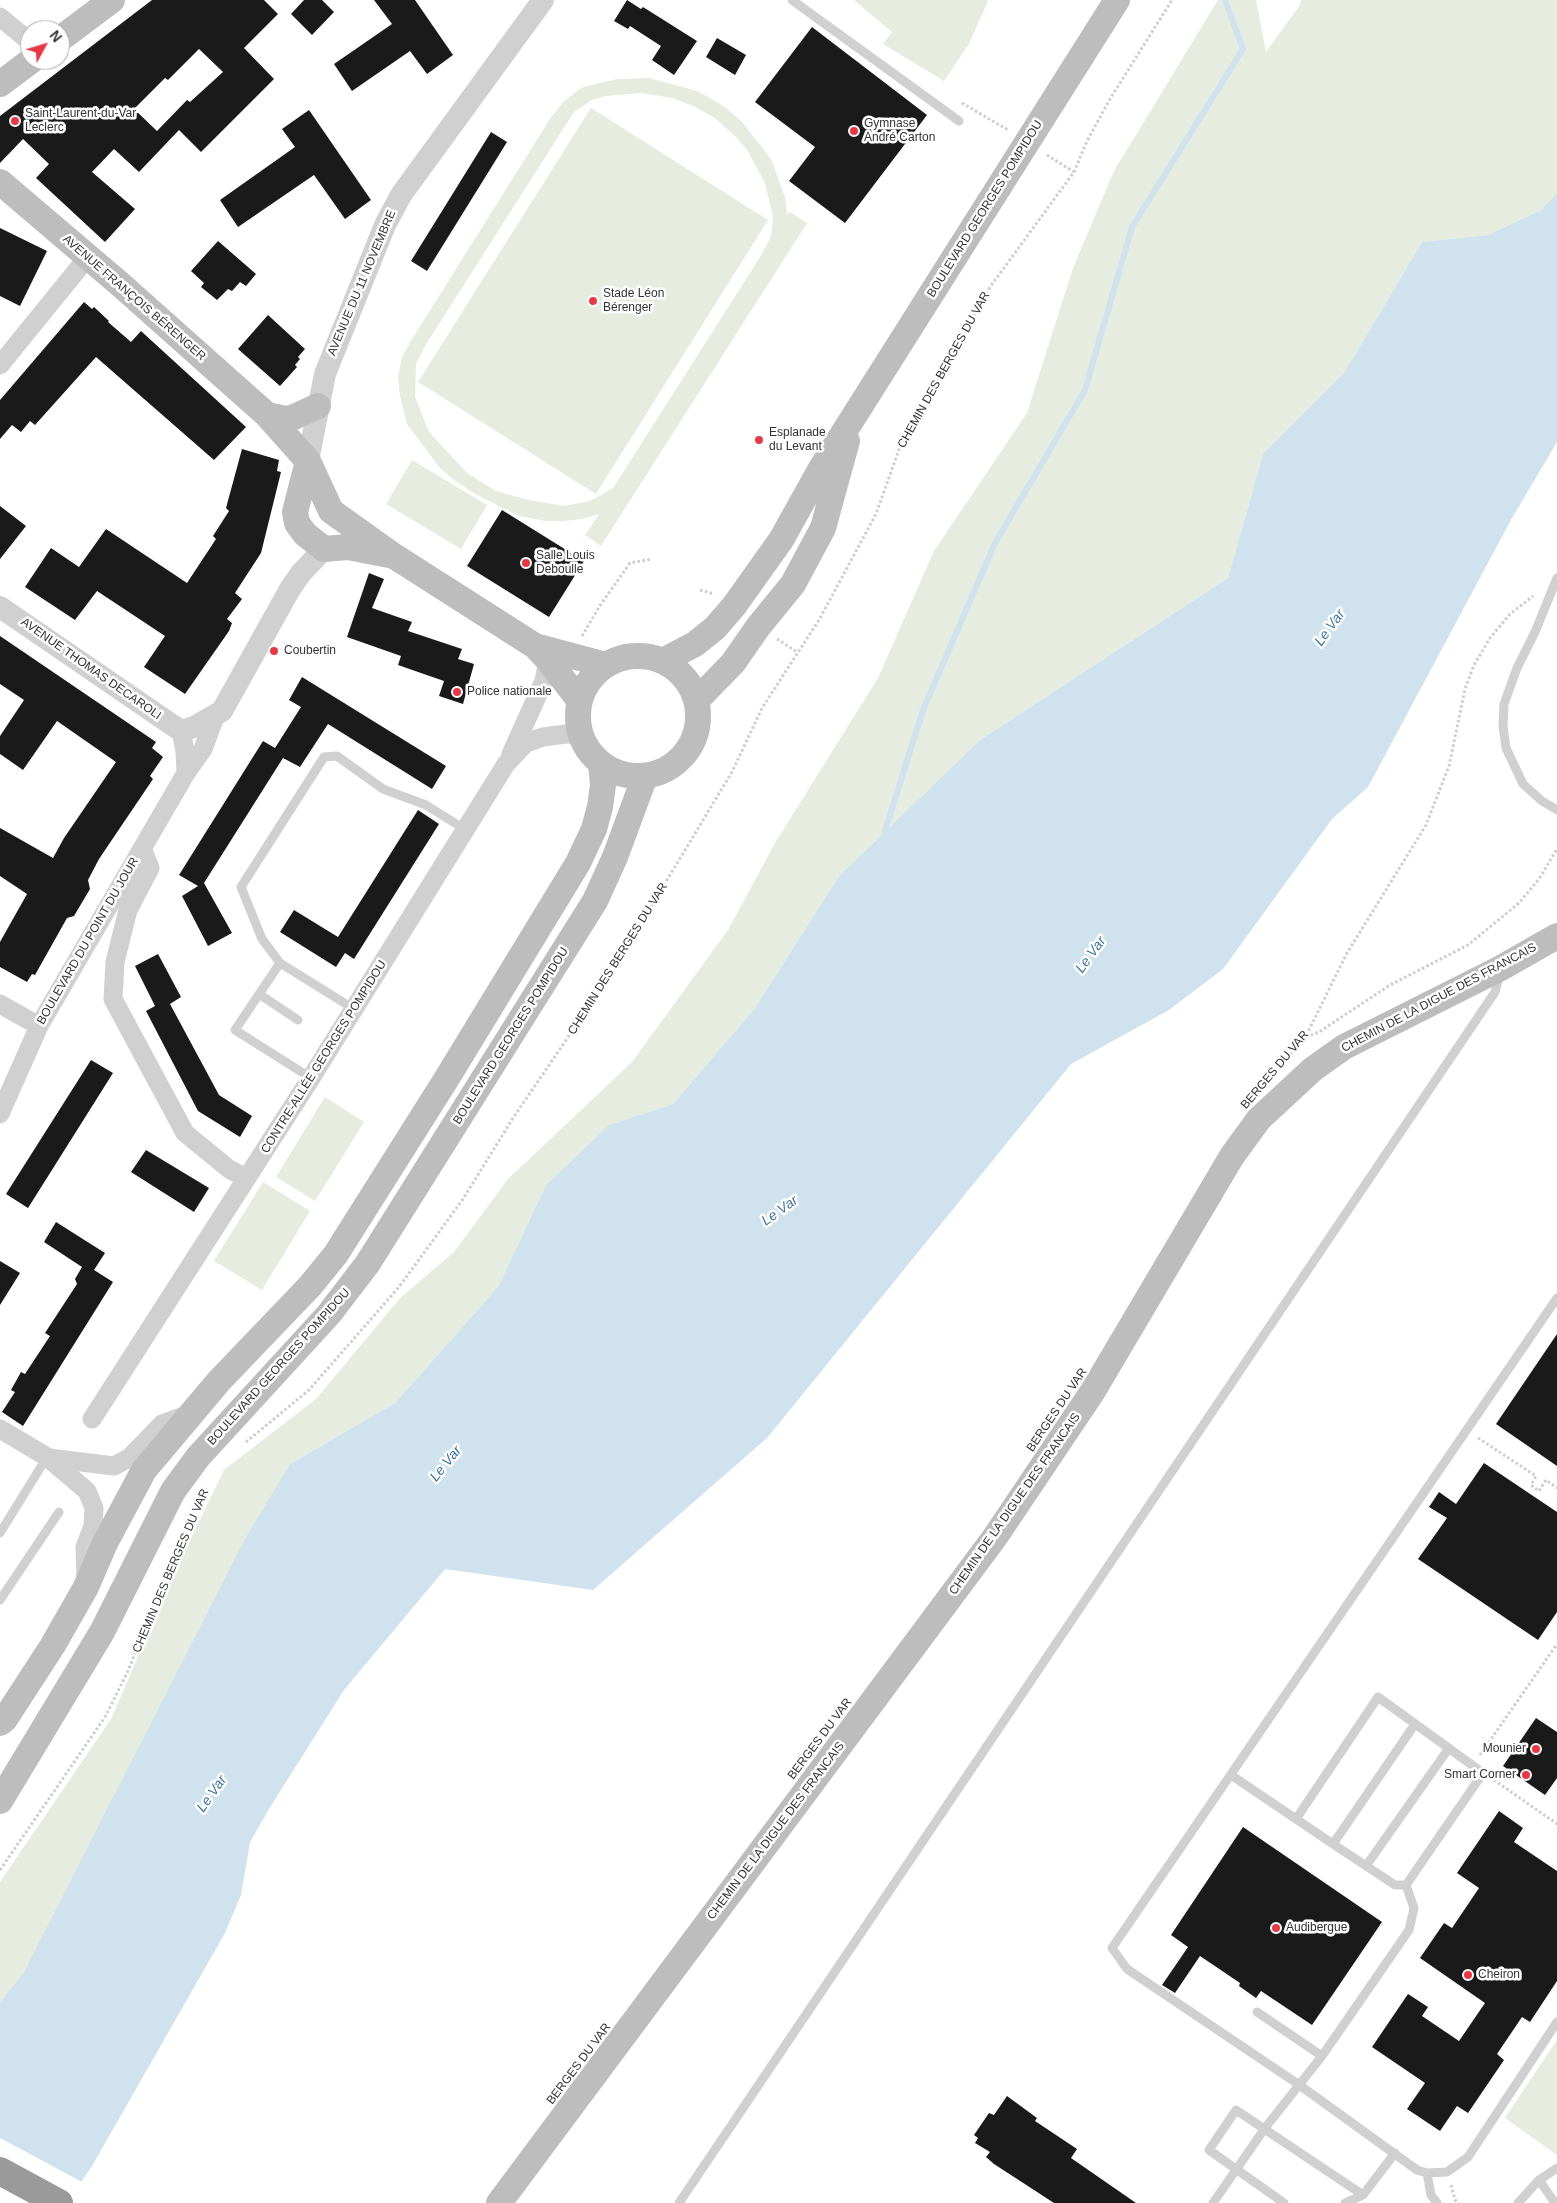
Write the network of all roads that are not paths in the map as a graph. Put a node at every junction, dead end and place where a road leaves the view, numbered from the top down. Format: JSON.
{"nodes":[{"id":1,"x":112,"y":0,"type":"edge"},
{"id":2,"x":542,"y":0,"type":"edge"},
{"id":3,"x":792,"y":0,"type":"edge"},
{"id":4,"x":1117,"y":0,"type":"edge"},
{"id":5,"x":0,"y":17,"type":"edge"},
{"id":6,"x":70,"y":32,"type":"edge"},
{"id":7,"x":20,"y":34,"type":"edge"},
{"id":8,"x":20,"y":69,"type":"edge"},
{"id":9,"x":0,"y":84,"type":"edge"},
{"id":10,"x":959,"y":122,"type":"dead end"},
{"id":11,"x":0,"y":182,"type":"edge"},
{"id":12,"x":87,"y":258,"type":"junction"},
{"id":13,"x":0,"y":365,"type":"edge"},
{"id":14,"x":318,"y":406,"type":"junction"},
{"id":15,"x":268,"y":415,"type":"junction"},
{"id":16,"x":853,"y":418,"type":"junction"},
{"id":17,"x":308,"y":461,"type":"junction"},
{"id":18,"x":331,"y":510,"type":"junction"},
{"id":19,"x":296,"y":517,"type":"junction"},
{"id":20,"x":324,"y":549,"type":"junction"},
{"id":21,"x":394,"y":556,"type":"junction"},
{"id":22,"x":1557,"y":578,"type":"edge"},
{"id":23,"x":0,"y":607,"type":"edge"},
{"id":24,"x":542,"y":653,"type":"junction"},
{"id":25,"x":663,"y":661,"type":"junction"},
{"id":26,"x":606,"y":665,"type":"junction"},
{"id":27,"x":697,"y":700,"type":"junction"},
{"id":28,"x":580,"y":701,"type":"junction"},
{"id":29,"x":215,"y":717,"type":"junction"},
{"id":30,"x":181,"y":731,"type":"junction"},
{"id":31,"x":581,"y":736,"type":"junction"},
{"id":32,"x":506,"y":764,"type":"junction"},
{"id":33,"x":601,"y":764,"type":"junction"},
{"id":34,"x":186,"y":773,"type":"junction"},
{"id":35,"x":645,"y":776,"type":"junction"},
{"id":36,"x":1557,"y":810,"type":"edge"},
{"id":37,"x":466,"y":830,"type":"junction"},
{"id":38,"x":142,"y":848,"type":"junction"},
{"id":39,"x":1557,"y":936,"type":"edge"},
{"id":40,"x":280,"y":963,"type":"junction"},
{"id":41,"x":1501,"y":968,"type":"junction"},
{"id":42,"x":259,"y":994,"type":"junction"},
{"id":43,"x":0,"y":1004,"type":"edge"},
{"id":44,"x":354,"y":1009,"type":"junction"},
{"id":45,"x":298,"y":1020,"type":"dead end"},
{"id":46,"x":39,"y":1026,"type":"junction"},
{"id":47,"x":311,"y":1078,"type":"junction"},
{"id":48,"x":0,"y":1114,"type":"edge"},
{"id":49,"x":246,"y":1178,"type":"junction"},
{"id":50,"x":1557,"y":1298,"type":"edge"},
{"id":51,"x":191,"y":1414,"type":"junction"},
{"id":52,"x":92,"y":1419,"type":"dead end"},
{"id":53,"x":0,"y":1429,"type":"edge"},
{"id":54,"x":47,"y":1457,"type":"junction"},
{"id":55,"x":59,"y":1512,"type":"dead end"},
{"id":56,"x":0,"y":1533,"type":"edge"},
{"id":57,"x":86,"y":1587,"type":"junction"},
{"id":58,"x":0,"y":1600,"type":"edge"},
{"id":59,"x":0,"y":1723,"type":"edge"},
{"id":60,"x":1415,"y":1724,"type":"junction"},
{"id":61,"x":1449,"y":1748,"type":"junction"},
{"id":62,"x":1231,"y":1775,"type":"junction"},
{"id":63,"x":0,"y":1801,"type":"edge"},
{"id":64,"x":1296,"y":1819,"type":"junction"},
{"id":65,"x":1333,"y":1844,"type":"junction"},
{"id":66,"x":1366,"y":1866,"type":"junction"},
{"id":67,"x":1406,"y":1886,"type":"junction"},
{"id":68,"x":1257,"y":2012,"type":"dead end"},
{"id":69,"x":1557,"y":2022,"type":"edge"},
{"id":70,"x":1322,"y":2056,"type":"junction"},
{"id":71,"x":1298,"y":2084,"type":"junction"},
{"id":72,"x":1265,"y":2128,"type":"junction"},
{"id":73,"x":1395,"y":2153,"type":"junction"},
{"id":74,"x":1557,"y":2168,"type":"edge"},
{"id":75,"x":1236,"y":2169,"type":"junction"},
{"id":76,"x":0,"y":2172,"type":"edge"},
{"id":77,"x":1427,"y":2174,"type":"junction"},
{"id":78,"x":1539,"y":2180,"type":"junction"},
{"id":79,"x":1363,"y":2195,"type":"junction"},
{"id":80,"x":59,"y":2203,"type":"edge"},
{"id":81,"x":499,"y":2203,"type":"edge"},
{"id":82,"x":679,"y":2203,"type":"edge"},
{"id":83,"x":1213,"y":2203,"type":"edge"},
{"id":84,"x":1284,"y":2203,"type":"edge"},
{"id":85,"x":1345,"y":2203,"type":"edge"},
{"id":86,"x":1437,"y":2203,"type":"edge"},
{"id":87,"x":1518,"y":2203,"type":"edge"},
{"id":88,"x":1555,"y":2203,"type":"edge"}],
"edges":[{"from":1,"to":6,"type":"main road"},
{"from":2,"to":14,"type":"street","name":"AVENUE DU 11 NOVEMBRE"},
{"from":3,"to":10,"type":"lane"},
{"from":4,"to":16,"type":"main road","name":"BOULEVARD GEORGES POMPIDOU"},
{"from":5,"to":7,"type":"street"},
{"from":8,"to":9,"type":"main road"},
{"from":11,"to":12,"type":"main road","name":"AVENUE FRANÇOIS BÉRENGER"},
{"from":12,"to":13,"type":"street"},
{"from":12,"to":15,"type":"main road","name":"AVENUE FRANÇOIS BÉRENGER"},
{"from":14,"to":15,"type":"main road"},
{"from":14,"to":17,"type":"street","name":"AVENUE DU 11 NOVEMBRE"},
{"from":15,"to":17,"type":"main road","name":"AVENUE FRANÇOIS BÉRENGER"},
{"from":16,"to":25,"type":"main road","name":"BOULEVARD GEORGES POMPIDOU"},
{"from":16,"to":27,"type":"main road","name":"BOULEVARD GEORGES POMPIDOU"},
{"from":17,"to":18,"type":"main road","name":"AVENUE FRANÇOIS BÉRENGER"},
{"from":17,"to":19,"type":"main road"},
{"from":18,"to":19,"type":"main road"},
{"from":18,"to":20,"type":"main road"},
{"from":18,"to":21,"type":"main road"},
{"from":19,"to":20,"type":"main road"},
{"from":20,"to":21,"type":"main road"},
{"from":20,"to":29,"type":"street","name":"BOULEVARD DU POINT DU JOUR"},
{"from":21,"to":24,"type":"main road"},
{"from":22,"to":36,"type":"lane"},
{"from":23,"to":30,"type":"street","name":"AVENUE THOMAS DECAROLI"},
{"from":24,"to":26,"type":"main road"},
{"from":24,"to":28,"type":"main road"},
{"from":24,"to":32,"type":"street"},
{"from":25,"to":26,"type":"main road"},
{"from":25,"to":27,"type":"main road"},
{"from":26,"to":28,"type":"main road"},
{"from":27,"to":35,"type":"main road"},
{"from":28,"to":31,"type":"main road"},
{"from":29,"to":30,"type":"street"},
{"from":29,"to":34,"type":"street","name":"BOULEVARD DU POINT DU JOUR"},
{"from":30,"to":34,"type":"street"},
{"from":31,"to":32,"type":"street","name":"CONTRE-ALLÉE GEORGES POMPIDOU"},
{"from":31,"to":33,"type":"main road"},
{"from":32,"to":37,"type":"street","name":"CONTRE-ALLÉE GEORGES POMPIDOU"},
{"from":33,"to":35,"type":"main road"},
{"from":33,"to":51,"type":"main road"},
{"from":34,"to":38,"type":"street","name":"BOULEVARD DU POINT DU JOUR"},
{"from":35,"to":63,"type":"main road","name":"BOULEVARD GEORGES POMPIDOU"},
{"from":37,"to":40,"type":"lane"},
{"from":37,"to":44,"type":"street","name":"CONTRE-ALLÉE GEORGES POMPIDOU"},
{"from":38,"to":46,"type":"street","name":"BOULEVARD DU POINT DU JOUR"},
{"from":38,"to":49,"type":"street"},
{"from":39,"to":41,"type":"main road","name":"CHEMIN DE LA DIGUE DES FRANCAIS"},
{"from":40,"to":42,"type":"lane"},
{"from":40,"to":44,"type":"lane"},
{"from":41,"to":81,"type":"main road","name":"CHEMIN DE LA DIGUE DES FRANCAIS"},
{"from":41,"to":82,"type":"lane"},
{"from":42,"to":45,"type":"lane"},
{"from":42,"to":47,"type":"lane"},
{"from":43,"to":46,"type":"street"},
{"from":44,"to":47,"type":"street","name":"CONTRE-ALLÉE GEORGES POMPIDOU"},
{"from":46,"to":48,"type":"street","name":"BOULEVARD DU POINT DU JOUR"},
{"from":47,"to":49,"type":"street","name":"CONTRE-ALLÉE GEORGES POMPIDOU"},
{"from":49,"to":52,"type":"street","name":"CONTRE-ALLÉE GEORGES POMPIDOU"},
{"from":50,"to":62,"type":"lane"},
{"from":51,"to":54,"type":"street"},
{"from":51,"to":57,"type":"main road"},
{"from":53,"to":54,"type":"street"},
{"from":54,"to":56,"type":"lane"},
{"from":54,"to":57,"type":"street"},
{"from":55,"to":58,"type":"lane"},
{"from":57,"to":59,"type":"main road"},
{"from":60,"to":61,"type":"lane"},
{"from":60,"to":64,"type":"lane"},
{"from":60,"to":65,"type":"lane"},
{"from":61,"to":66,"type":"lane"},
{"from":61,"to":67,"type":"lane"},
{"from":62,"to":64,"type":"lane"},
{"from":62,"to":71,"type":"lane"},
{"from":64,"to":65,"type":"lane"},
{"from":65,"to":66,"type":"lane"},
{"from":66,"to":67,"type":"lane"},
{"from":67,"to":70,"type":"lane"},
{"from":68,"to":70,"type":"lane"},
{"from":69,"to":77,"type":"lane"},
{"from":70,"to":71,"type":"lane"},
{"from":71,"to":72,"type":"lane"},
{"from":71,"to":73,"type":"lane"},
{"from":72,"to":75,"type":"lane"},
{"from":72,"to":75,"type":"lane"},
{"from":72,"to":79,"type":"lane"},
{"from":73,"to":77,"type":"lane"},
{"from":73,"to":79,"type":"lane"},
{"from":74,"to":78,"type":"lane"},
{"from":75,"to":83,"type":"lane"},
{"from":75,"to":84,"type":"lane"},
{"from":76,"to":80,"type":"highway"},
{"from":77,"to":86,"type":"lane"},
{"from":78,"to":87,"type":"lane"},
{"from":78,"to":88,"type":"lane"},
{"from":79,"to":85,"type":"lane"}]}
